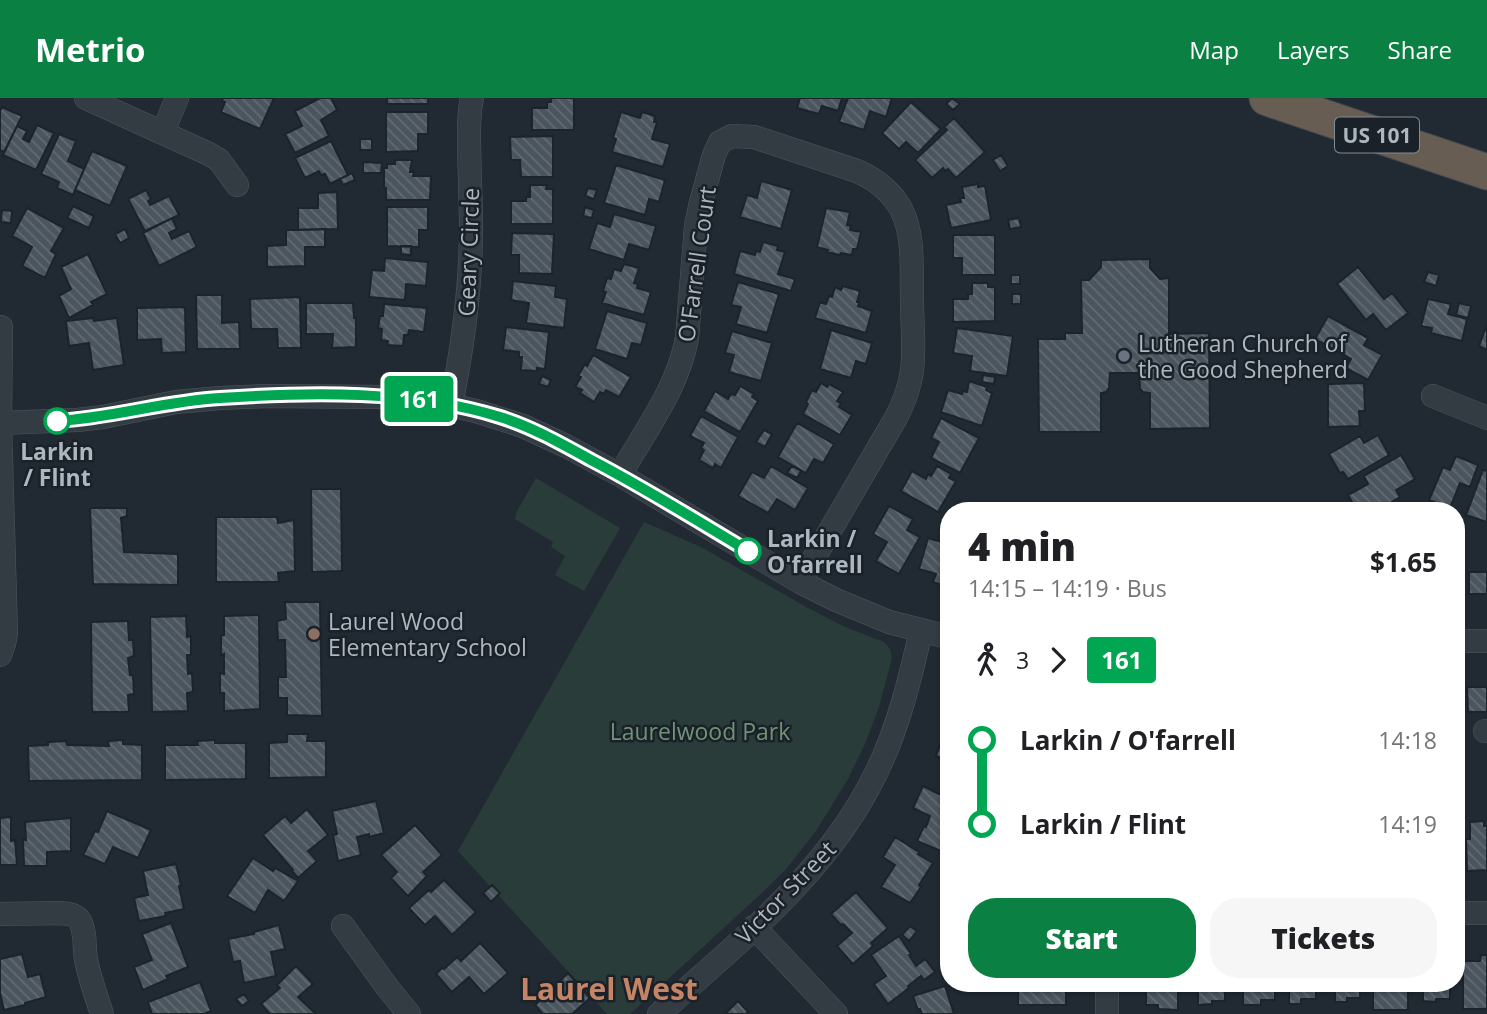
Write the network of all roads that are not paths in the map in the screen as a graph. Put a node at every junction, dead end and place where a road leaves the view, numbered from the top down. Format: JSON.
{"nodes":[{"id":1,"x":86,"y":98,"type":"edge"},
{"id":2,"x":177,"y":98,"type":"edge"},
{"id":3,"x":472,"y":98,"type":"edge"},
{"id":4,"x":1267,"y":98,"type":"edge"},
{"id":5,"x":163,"y":132,"type":"junction"},
{"id":6,"x":1487,"y":172,"type":"edge"},
{"id":7,"x":237,"y":185,"type":"dead end"},
{"id":8,"x":1,"y":327,"type":"edge"},
{"id":9,"x":1433,"y":396,"type":"dead end"},
{"id":10,"x":451,"y":405,"type":"junction"},
{"id":11,"x":1487,"y":418,"type":"edge"},
{"id":12,"x":0,"y":423,"type":"edge"},
{"id":13,"x":620,"y":475,"type":"junction"},
{"id":14,"x":800,"y":582,"type":"junction"},
{"id":15,"x":921,"y":631,"type":"junction"},
{"id":16,"x":940,"y":635,"type":"edge"},
{"id":17,"x":1465,"y":641,"type":"edge"},
{"id":18,"x":1487,"y":641,"type":"edge"},
{"id":19,"x":0,"y":655,"type":"edge"},
{"id":20,"x":1465,"y":913,"type":"edge"},
{"id":21,"x":1487,"y":913,"type":"edge"},
{"id":22,"x":0,"y":914,"type":"edge"},
{"id":23,"x":343,"y":926,"type":"dead end"},
{"id":24,"x":754,"y":928,"type":"junction"},
{"id":25,"x":1107,"y":992,"type":"edge"},
{"id":26,"x":102,"y":1014,"type":"edge"},
{"id":27,"x":409,"y":1014,"type":"edge"},
{"id":28,"x":659,"y":1014,"type":"edge"},
{"id":29,"x":836,"y":1014,"type":"edge"},
{"id":30,"x":1107,"y":1014,"type":"edge"}],
"edges":[{"from":1,"to":5,"type":"street"},
{"from":2,"to":5,"type":"street"},
{"from":3,"to":10,"type":"street","name":"Geary Circle"},
{"from":4,"to":6,"type":"highway","number":"US 101"},
{"from":5,"to":7,"type":"street"},
{"from":8,"to":12,"type":"street"},
{"from":9,"to":11,"type":"street"},
{"from":10,"to":12,"type":"street"},
{"from":10,"to":13,"type":"street"},
{"from":12,"to":19,"type":"street"},
{"from":13,"to":14,"type":"street"},
{"from":13,"to":14,"type":"street","name":"O'Farrell Court"},
{"from":14,"to":15,"type":"street"},
{"from":15,"to":16,"type":"street"},
{"from":15,"to":24,"type":"street","name":"Victor Street"},
{"from":17,"to":18,"type":"street"},
{"from":20,"to":21,"type":"street"},
{"from":22,"to":26,"type":"street"},
{"from":23,"to":27,"type":"street"},
{"from":24,"to":28,"type":"street","name":"Victor Street"},
{"from":24,"to":29,"type":"street"},
{"from":25,"to":30,"type":"street"}]}
